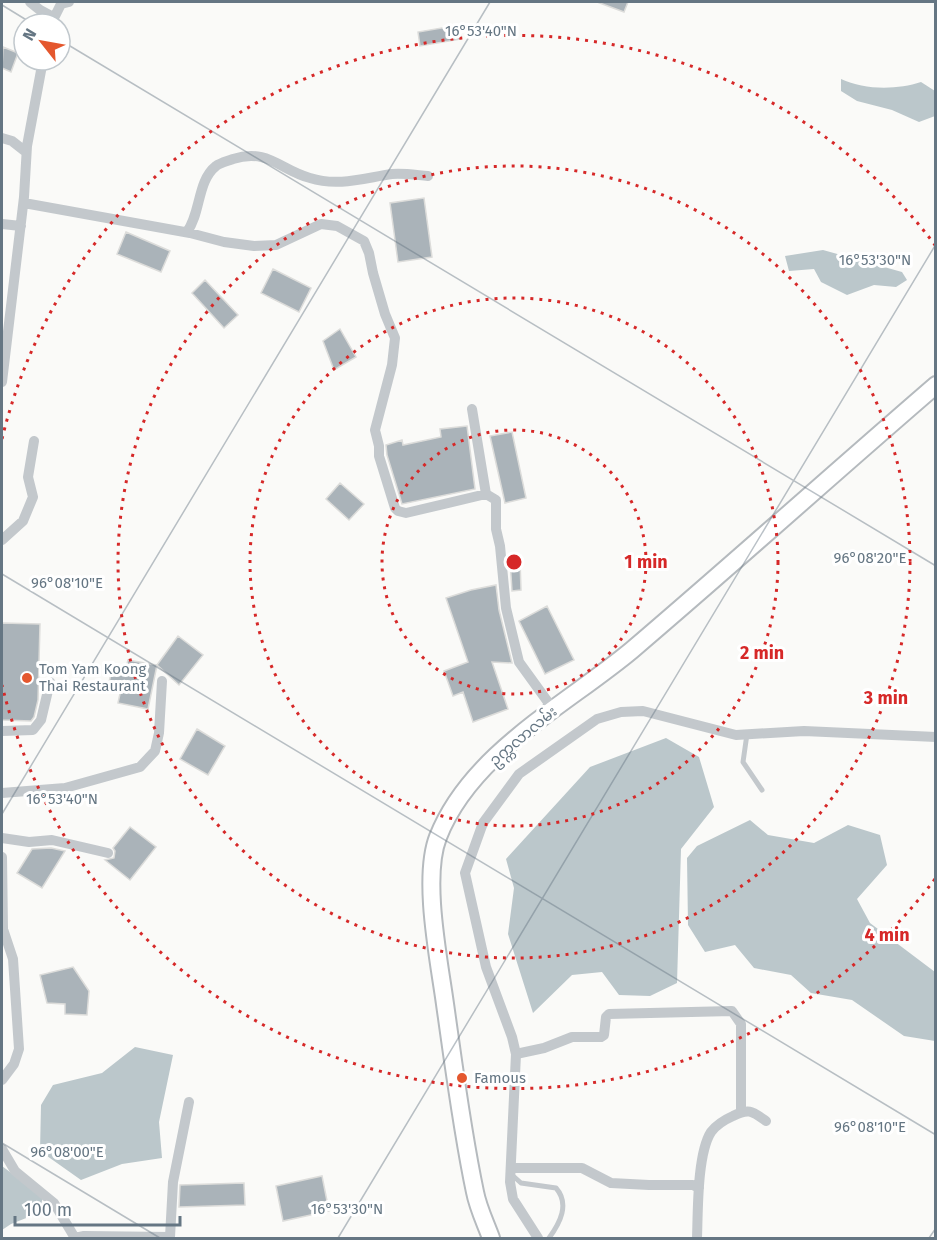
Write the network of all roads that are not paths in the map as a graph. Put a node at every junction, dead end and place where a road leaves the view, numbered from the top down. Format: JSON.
{"nodes":[{"id":1,"x":30,"y":2,"type":"edge"},
{"id":2,"x":69,"y":2,"type":"edge"},
{"id":3,"x":42,"y":12,"type":"edge"},
{"id":4,"x":56,"y":12,"type":"edge"},
{"id":5,"x":41,"y":72,"type":"edge"},
{"id":6,"x":2,"y":138,"type":"edge"},
{"id":7,"x":26,"y":152,"type":"junction"},
{"id":8,"x":428,"y":176,"type":"dead end"},
{"id":9,"x":24,"y":203,"type":"junction"},
{"id":10,"x":2,"y":225,"type":"edge"},
{"id":11,"x":21,"y":226,"type":"junction"},
{"id":12,"x":187,"y":232,"type":"junction"},
{"id":13,"x":3,"y":353,"type":"edge"},
{"id":14,"x":2,"y":381,"type":"edge"},
{"id":15,"x":936,"y":385,"type":"edge"},
{"id":16,"x":472,"y":409,"type":"dead end"},
{"id":17,"x":34,"y":441,"type":"dead end"},
{"id":18,"x":486,"y":494,"type":"junction"},
{"id":19,"x":2,"y":540,"type":"edge"},
{"id":20,"x":162,"y":681,"type":"dead end"},
{"id":21,"x":50,"y":682,"type":"dead end"},
{"id":22,"x":553,"y":710,"type":"junction"},
{"id":23,"x":2,"y":731,"type":"edge"},
{"id":24,"x":747,"y":734,"type":"junction"},
{"id":25,"x":936,"y":737,"type":"edge"},
{"id":26,"x":762,"y":790,"type":"dead end"},
{"id":27,"x":2,"y":794,"type":"edge"},
{"id":28,"x":2,"y":838,"type":"edge"},
{"id":29,"x":108,"y":853,"type":"dead end"},
{"id":30,"x":2,"y":856,"type":"edge"},
{"id":31,"x":516,"y":1053,"type":"junction"},
{"id":32,"x":2,"y":1080,"type":"edge"},
{"id":33,"x":189,"y":1102,"type":"dead end"},
{"id":34,"x":741,"y":1112,"type":"junction"},
{"id":35,"x":766,"y":1121,"type":"dead end"},
{"id":36,"x":2,"y":1149,"type":"edge"},
{"id":37,"x":511,"y":1171,"type":"junction"},
{"id":38,"x":521,"y":1183,"type":"junction"},
{"id":39,"x":699,"y":1188,"type":"junction"},
{"id":40,"x":513,"y":1199,"type":"junction"},
{"id":41,"x":95,"y":1237,"type":"edge"},
{"id":42,"x":75,"y":1238,"type":"edge"},
{"id":43,"x":170,"y":1238,"type":"edge"},
{"id":44,"x":491,"y":1239,"type":"edge"},
{"id":45,"x":538,"y":1239,"type":"edge"},
{"id":46,"x":549,"y":1239,"type":"edge"},
{"id":47,"x":697,"y":1239,"type":"edge"}],
"edges":[{"from":1,"to":3,"type":"street"},
{"from":2,"to":4,"type":"street"},
{"from":5,"to":7,"type":"street"},
{"from":6,"to":7,"type":"street"},
{"from":7,"to":9,"type":"street"},
{"from":8,"to":12,"type":"street"},
{"from":9,"to":11,"type":"street"},
{"from":9,"to":12,"type":"street"},
{"from":10,"to":11,"type":"street"},
{"from":11,"to":13,"type":"street"},
{"from":12,"to":18,"type":"street"},
{"from":13,"to":14,"type":"street"},
{"from":15,"to":22,"type":"main road","name":"ဥက္ကလာလမ်း"},
{"from":16,"to":18,"type":"street"},
{"from":17,"to":19,"type":"street"},
{"from":18,"to":22,"type":"street"},
{"from":20,"to":27,"type":"street"},
{"from":21,"to":23,"type":"street"},
{"from":22,"to":44,"type":"main road","name":"ဥက္ကလာလမ်း"},
{"from":24,"to":25,"type":"street"},
{"from":24,"to":26,"type":"lane"},
{"from":24,"to":31,"type":"street"},
{"from":28,"to":29,"type":"street"},
{"from":30,"to":32,"type":"street"},
{"from":31,"to":34,"type":"street"},
{"from":31,"to":37,"type":"street"},
{"from":33,"to":43,"type":"street"},
{"from":34,"to":35,"type":"street"},
{"from":34,"to":39,"type":"street"},
{"from":36,"to":42,"type":"street"},
{"from":37,"to":38,"type":"lane"},
{"from":37,"to":39,"type":"street"},
{"from":37,"to":40,"type":"street"},
{"from":38,"to":40,"type":"lane"},
{"from":38,"to":46,"type":"lane"},
{"from":39,"to":47,"type":"street"},
{"from":40,"to":45,"type":"street"},
{"from":41,"to":42,"type":"street"},
{"from":41,"to":43,"type":"street"}]}
